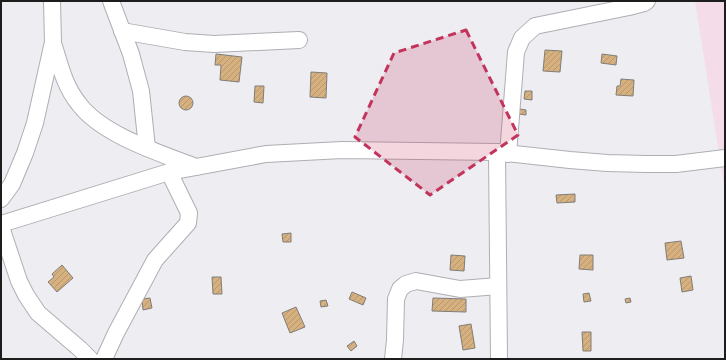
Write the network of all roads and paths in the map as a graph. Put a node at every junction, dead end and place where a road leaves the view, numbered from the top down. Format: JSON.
{"nodes":[{"id":1,"x":52,"y":1,"type":"edge"},
{"id":2,"x":111,"y":1,"type":"edge"},
{"id":3,"x":647,"y":1,"type":"edge"},
{"id":4,"x":122,"y":31,"type":"junction"},
{"id":5,"x":299,"y":40,"type":"dead end"},
{"id":6,"x":53,"y":42,"type":"junction"},
{"id":7,"x":147,"y":148,"type":"junction"},
{"id":8,"x":502,"y":153,"type":"junction"},
{"id":9,"x":725,"y":158,"type":"edge"},
{"id":10,"x":196,"y":167,"type":"junction"},
{"id":11,"x":169,"y":172,"type":"junction"},
{"id":12,"x":1,"y":199,"type":"edge"},
{"id":13,"x":1,"y":224,"type":"edge"},
{"id":14,"x":1,"y":227,"type":"edge"},
{"id":15,"x":498,"y":286,"type":"junction"},
{"id":16,"x":90,"y":359,"type":"edge"},
{"id":17,"x":104,"y":359,"type":"edge"},
{"id":18,"x":393,"y":359,"type":"edge"},
{"id":19,"x":499,"y":359,"type":"edge"}],
"edges":[{"from":1,"to":6,"type":"street"},
{"from":2,"to":4,"type":"street"},
{"from":3,"to":8,"type":"street"},
{"from":4,"to":5,"type":"street"},
{"from":4,"to":7,"type":"street"},
{"from":6,"to":7,"type":"street"},
{"from":6,"to":12,"type":"street"},
{"from":7,"to":10,"type":"street"},
{"from":8,"to":9,"type":"street"},
{"from":8,"to":10,"type":"street"},
{"from":8,"to":15,"type":"street"},
{"from":10,"to":11,"type":"street"},
{"from":11,"to":13,"type":"street"},
{"from":11,"to":17,"type":"street"},
{"from":14,"to":16,"type":"street"},
{"from":15,"to":18,"type":"street"},
{"from":15,"to":19,"type":"street"}]}
